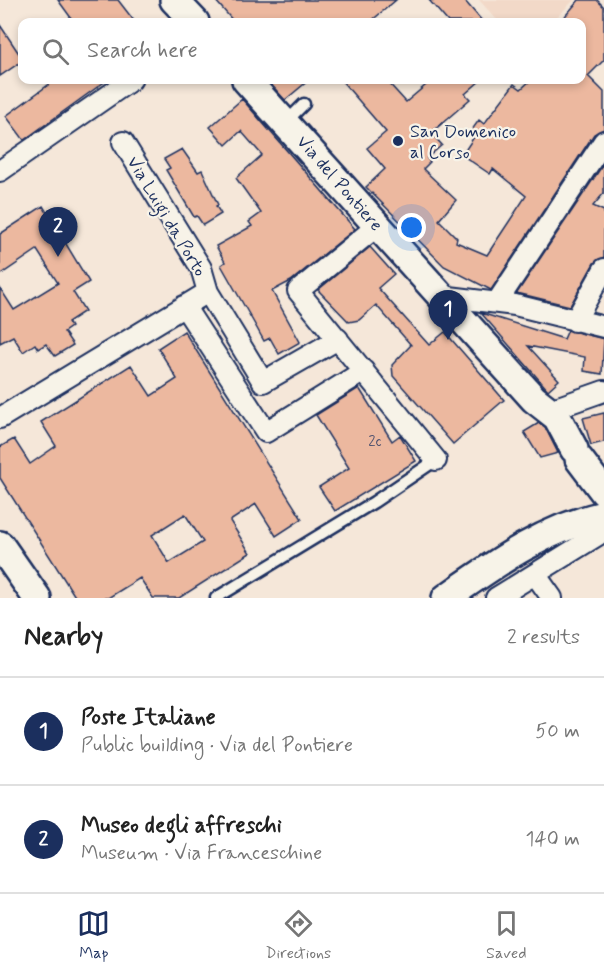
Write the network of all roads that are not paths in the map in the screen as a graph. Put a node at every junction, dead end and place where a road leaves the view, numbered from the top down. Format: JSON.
{"nodes":[{"id":1,"x":174,"y":0,"type":"edge"},
{"id":2,"x":191,"y":18,"type":"edge"},
{"id":3,"x":125,"y":84,"type":"edge"},
{"id":4,"x":252,"y":84,"type":"edge"},
{"id":5,"x":604,"y":141,"type":"edge"},
{"id":6,"x":123,"y":142,"type":"dead end"},
{"id":7,"x":3,"y":162,"type":"edge"},
{"id":8,"x":377,"y":226,"type":"junction"},
{"id":9,"x":604,"y":269,"type":"edge"},
{"id":10,"x":208,"y":292,"type":"junction"},
{"id":11,"x":441,"y":296,"type":"junction"},
{"id":12,"x":497,"y":302,"type":"junction"},
{"id":13,"x":184,"y":306,"type":"junction"},
{"id":14,"x":575,"y":321,"type":"junction"},
{"id":15,"x":604,"y":327,"type":"edge"},
{"id":16,"x":338,"y":339,"type":"junction"},
{"id":17,"x":364,"y":371,"type":"junction"},
{"id":18,"x":604,"y":391,"type":"edge"},
{"id":19,"x":550,"y":410,"type":"junction"},
{"id":20,"x":0,"y":418,"type":"edge"},
{"id":21,"x":436,"y":460,"type":"joint"},
{"id":22,"x":604,"y":492,"type":"edge"},
{"id":23,"x":604,"y":515,"type":"edge"},
{"id":24,"x":604,"y":528,"type":"edge"},
{"id":25,"x":0,"y":545,"type":"edge"},
{"id":26,"x":515,"y":550,"type":"junction"},
{"id":27,"x":535,"y":574,"type":"junction"},
{"id":28,"x":37,"y":598,"type":"edge"},
{"id":29,"x":216,"y":598,"type":"edge"},
{"id":30,"x":446,"y":598,"type":"edge"},
{"id":31,"x":496,"y":598,"type":"edge"},
{"id":32,"x":552,"y":598,"type":"edge"}],
"edges":[{"from":1,"to":2,"type":"street"},
{"from":3,"to":7,"type":"street"},
{"from":4,"to":8,"type":"street","name":"Via del Pontiere"},
{"from":5,"to":12,"type":"street"},
{"from":6,"to":10,"type":"street","name":"Via Luigi da Porto"},
{"from":8,"to":11,"type":"street","name":"Via del Pontiere"},
{"from":8,"to":16,"type":"street"},
{"from":9,"to":14,"type":"street"},
{"from":10,"to":13,"type":"street","name":"Via Luigi da Porto"},
{"from":10,"to":16,"type":"street","name":"Via Luigi da Porto"},
{"from":11,"to":12,"type":"street"},
{"from":11,"to":19,"type":"street","name":"Via del Pontiere"},
{"from":12,"to":14,"type":"street"},
{"from":13,"to":17,"type":"street"},
{"from":13,"to":20,"type":"street","name":"Via Luigi da Porto"},
{"from":14,"to":15,"type":"street"},
{"from":16,"to":17,"type":"street"},
{"from":17,"to":21,"type":"street"},
{"from":18,"to":19,"type":"street"},
{"from":19,"to":22,"type":"street","name":"Via del Pontiere"},
{"from":21,"to":29,"type":"lane"},
{"from":23,"to":26,"type":"street"},
{"from":24,"to":27,"type":"street"},
{"from":25,"to":28,"type":"street"},
{"from":26,"to":27,"type":"street"},
{"from":26,"to":30,"type":"street"},
{"from":27,"to":31,"type":"street"},
{"from":27,"to":32,"type":"street"}]}
